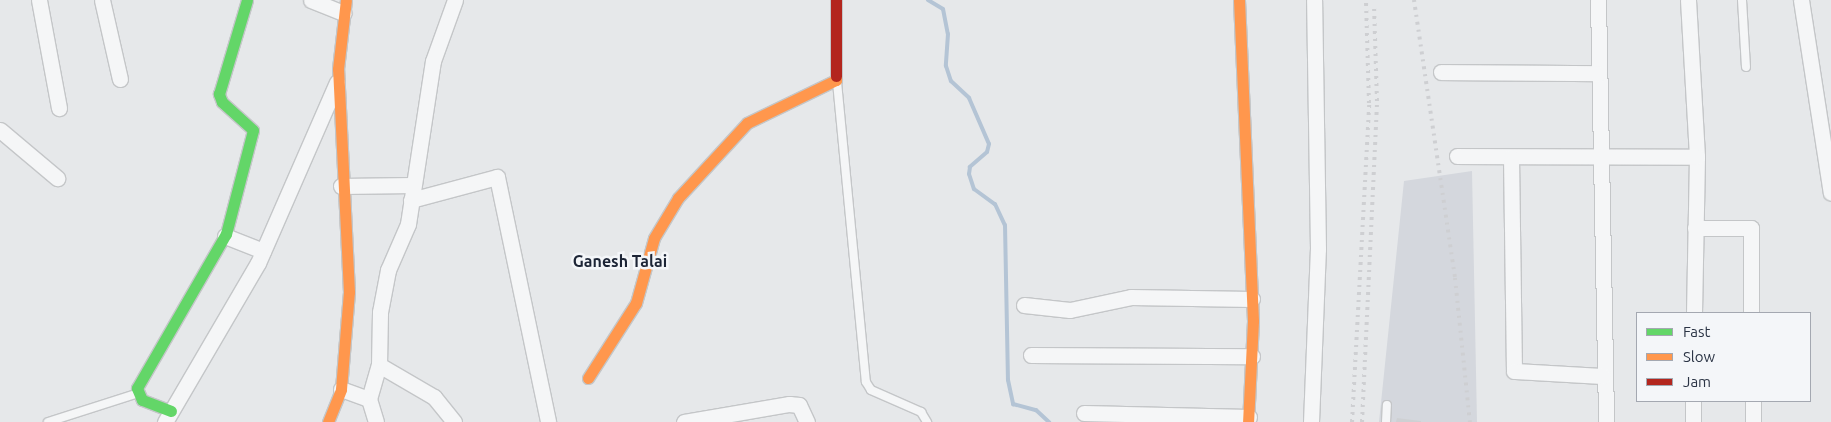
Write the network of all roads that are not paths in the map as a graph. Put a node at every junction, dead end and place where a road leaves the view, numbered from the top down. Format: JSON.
{"nodes":[{"id":1,"x":39,"y":0,"type":"edge"},
{"id":2,"x":102,"y":0,"type":"edge"},
{"id":3,"x":247,"y":0,"type":"edge"},
{"id":4,"x":311,"y":0,"type":"edge"},
{"id":5,"x":455,"y":0,"type":"edge"},
{"id":6,"x":836,"y":0,"type":"edge"},
{"id":7,"x":1239,"y":0,"type":"edge"},
{"id":8,"x":1314,"y":0,"type":"edge"},
{"id":9,"x":1598,"y":0,"type":"edge"},
{"id":10,"x":1688,"y":0,"type":"edge"},
{"id":11,"x":1742,"y":0,"type":"edge"},
{"id":12,"x":1801,"y":0,"type":"edge"},
{"id":13,"x":345,"y":6,"type":"edge"},
{"id":14,"x":1746,"y":67,"type":"dead end"},
{"id":15,"x":1442,"y":72,"type":"dead end"},
{"id":16,"x":1599,"y":73,"type":"junction"},
{"id":17,"x":120,"y":79,"type":"dead end"},
{"id":18,"x":836,"y":80,"type":"junction"},
{"id":19,"x":338,"y":81,"type":"junction"},
{"id":20,"x":59,"y":108,"type":"dead end"},
{"id":21,"x":0,"y":130,"type":"edge"},
{"id":22,"x":1456,"y":156,"type":"dead end"},
{"id":23,"x":1511,"y":157,"type":"junction"},
{"id":24,"x":1696,"y":157,"type":"junction"},
{"id":25,"x":1599,"y":158,"type":"junction"},
{"id":26,"x":57,"y":178,"type":"dead end"},
{"id":27,"x":341,"y":186,"type":"junction"},
{"id":28,"x":412,"y":193,"type":"junction"},
{"id":29,"x":1831,"y":193,"type":"edge"},
{"id":30,"x":1695,"y":228,"type":"junction"},
{"id":31,"x":225,"y":236,"type":"junction"},
{"id":32,"x":263,"y":251,"type":"junction"},
{"id":33,"x":1252,"y":299,"type":"junction"},
{"id":34,"x":1024,"y":305,"type":"dead end"},
{"id":35,"x":1694,"y":312,"type":"edge"},
{"id":36,"x":1751,"y":312,"type":"edge"},
{"id":37,"x":1031,"y":355,"type":"dead end"},
{"id":38,"x":1252,"y":356,"type":"junction"},
{"id":39,"x":379,"y":364,"type":"junction"},
{"id":40,"x":1603,"y":376,"type":"junction"},
{"id":41,"x":588,"y":378,"type":"dead end"},
{"id":42,"x":341,"y":389,"type":"junction"},
{"id":43,"x":136,"y":394,"type":"junction"},
{"id":44,"x":369,"y":400,"type":"junction"},
{"id":45,"x":1693,"y":402,"type":"edge"},
{"id":46,"x":1753,"y":402,"type":"edge"},
{"id":47,"x":1387,"y":405,"type":"dead end"},
{"id":48,"x":1084,"y":413,"type":"dead end"},
{"id":49,"x":740,"y":417,"type":"edge"},
{"id":50,"x":167,"y":419,"type":"edge"},
{"id":51,"x":1248,"y":420,"type":"edge"},
{"id":52,"x":48,"y":422,"type":"edge"},
{"id":53,"x":328,"y":422,"type":"edge"},
{"id":54,"x":376,"y":422,"type":"edge"},
{"id":55,"x":454,"y":422,"type":"edge"},
{"id":56,"x":548,"y":422,"type":"edge"},
{"id":57,"x":684,"y":422,"type":"edge"},
{"id":58,"x":806,"y":422,"type":"edge"},
{"id":59,"x":926,"y":422,"type":"edge"},
{"id":60,"x":1310,"y":422,"type":"edge"},
{"id":61,"x":1386,"y":422,"type":"edge"},
{"id":62,"x":1606,"y":422,"type":"edge"},
{"id":63,"x":1693,"y":422,"type":"edge"},
{"id":64,"x":1753,"y":422,"type":"edge"}],
"edges":[{"from":1,"to":20,"type":"street"},
{"from":2,"to":17,"type":"street"},
{"from":3,"to":31,"type":"street"},
{"from":4,"to":13,"type":"street"},
{"from":5,"to":28,"type":"street"},
{"from":6,"to":18,"type":"street"},
{"from":7,"to":33,"type":"street"},
{"from":8,"to":60,"type":"street"},
{"from":9,"to":16,"type":"street"},
{"from":10,"to":24,"type":"street"},
{"from":11,"to":14,"type":"lane"},
{"from":12,"to":29,"type":"street"},
{"from":13,"to":19,"type":"street"},
{"from":15,"to":16,"type":"street"},
{"from":16,"to":25,"type":"street"},
{"from":18,"to":41,"type":"street"},
{"from":18,"to":59,"type":"lane"},
{"from":19,"to":27,"type":"street"},
{"from":19,"to":32,"type":"street"},
{"from":21,"to":26,"type":"street"},
{"from":22,"to":23,"type":"street"},
{"from":23,"to":25,"type":"street"},
{"from":23,"to":40,"type":"street"},
{"from":24,"to":25,"type":"street"},
{"from":24,"to":30,"type":"street"},
{"from":25,"to":40,"type":"street"},
{"from":27,"to":28,"type":"street"},
{"from":27,"to":42,"type":"street"},
{"from":28,"to":39,"type":"street"},
{"from":28,"to":56,"type":"street"},
{"from":30,"to":35,"type":"street"},
{"from":30,"to":36,"type":"street"},
{"from":31,"to":32,"type":"street"},
{"from":31,"to":43,"type":"street"},
{"from":32,"to":50,"type":"street"},
{"from":33,"to":34,"type":"street"},
{"from":33,"to":38,"type":"street"},
{"from":37,"to":38,"type":"street"},
{"from":38,"to":51,"type":"street"},
{"from":39,"to":44,"type":"street"},
{"from":39,"to":55,"type":"street"},
{"from":40,"to":62,"type":"street"},
{"from":42,"to":44,"type":"street"},
{"from":42,"to":53,"type":"street"},
{"from":43,"to":50,"type":"street"},
{"from":43,"to":52,"type":"lane"},
{"from":44,"to":54,"type":"street"},
{"from":45,"to":63,"type":"street"},
{"from":46,"to":64,"type":"street"},
{"from":47,"to":61,"type":"lane"},
{"from":48,"to":51,"type":"street"},
{"from":49,"to":57,"type":"street"},
{"from":49,"to":58,"type":"street"}]}
